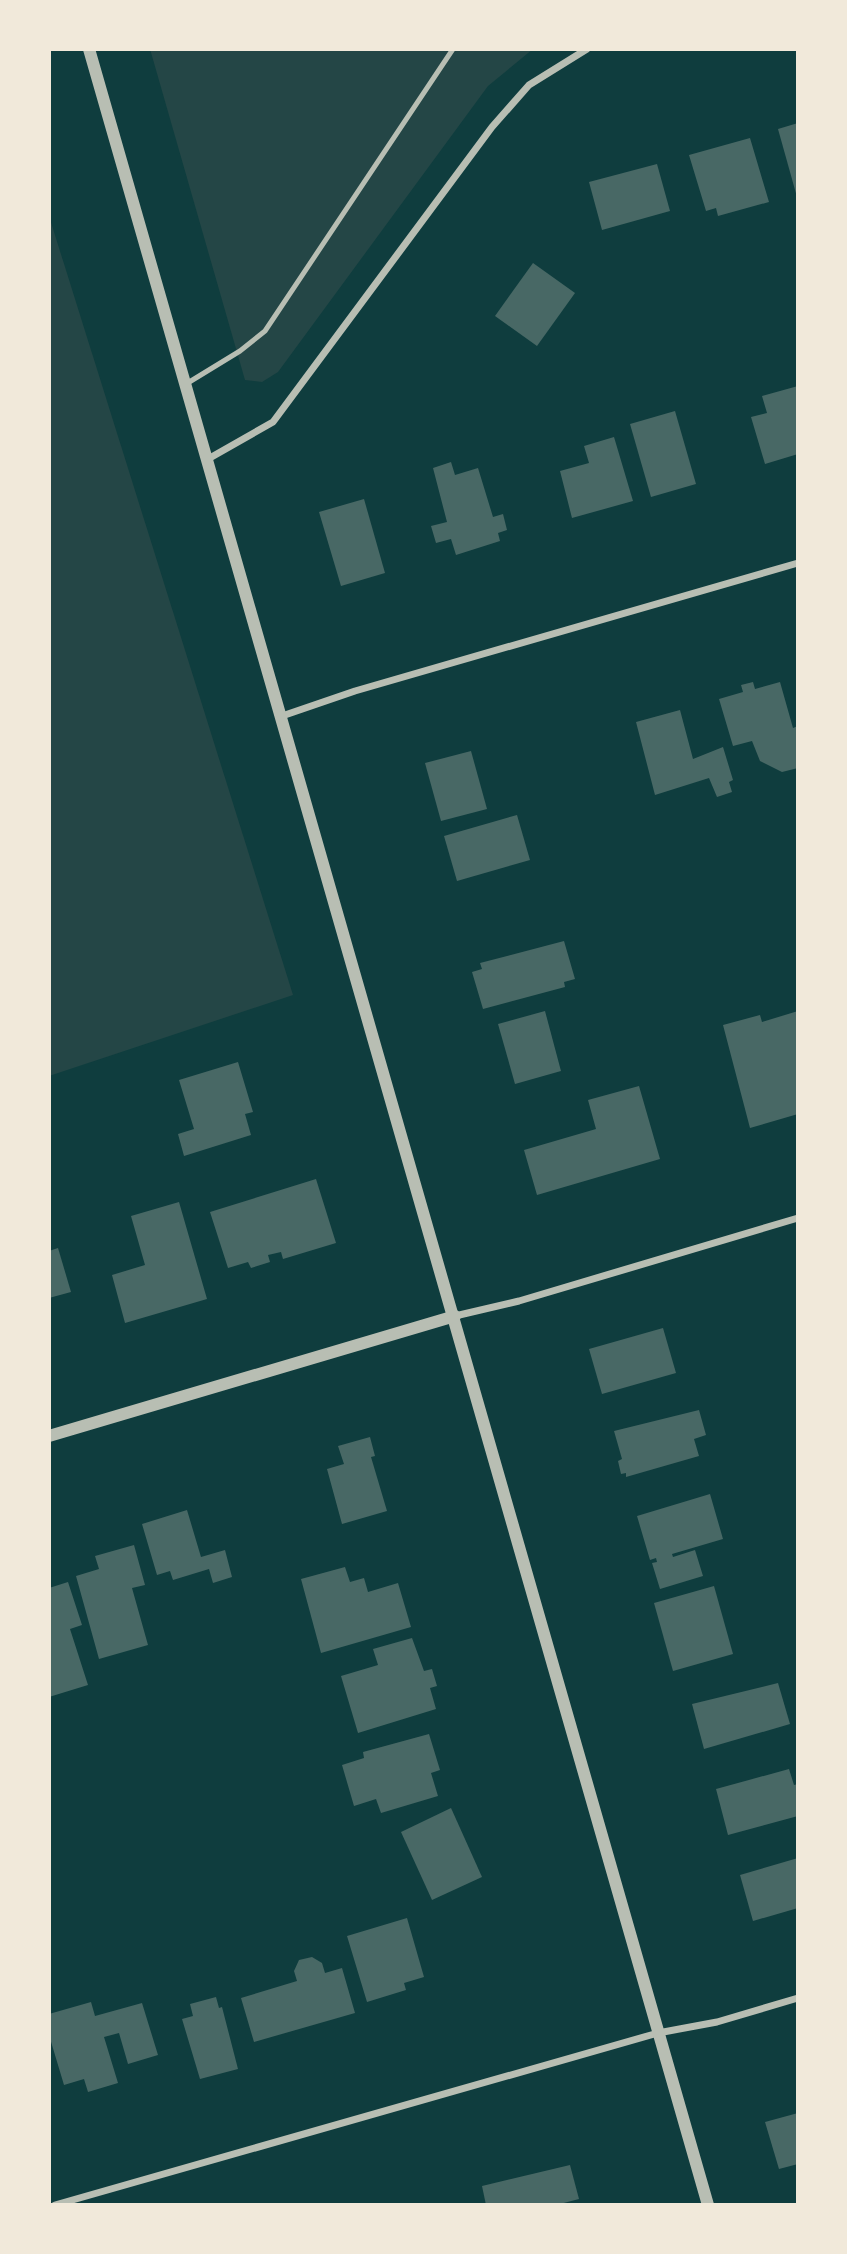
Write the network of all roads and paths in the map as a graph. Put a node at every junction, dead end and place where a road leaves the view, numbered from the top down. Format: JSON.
{"nodes":[{"id":1,"x":89,"y":49,"type":"edge"},
{"id":2,"x":453,"y":49,"type":"edge"},
{"id":3,"x":587,"y":49,"type":"edge"},
{"id":4,"x":186,"y":384,"type":"junction"},
{"id":5,"x":208,"y":459,"type":"junction"},
{"id":6,"x":798,"y":564,"type":"edge"},
{"id":7,"x":282,"y":716,"type":"junction"},
{"id":8,"x":798,"y":1218,"type":"edge"},
{"id":9,"x":455,"y":1316,"type":"junction"},
{"id":10,"x":49,"y":1436,"type":"edge"},
{"id":11,"x":798,"y":1998,"type":"edge"},
{"id":12,"x":658,"y":2032,"type":"junction"},
{"id":13,"x":55,"y":2205,"type":"edge"},
{"id":14,"x":708,"y":2205,"type":"edge"}],
"edges":[{"from":1,"to":4,"type":"street"},
{"from":2,"to":4,"type":"lane"},
{"from":3,"to":5,"type":"street"},
{"from":4,"to":5,"type":"street"},
{"from":5,"to":7,"type":"street"},
{"from":6,"to":7,"type":"street"},
{"from":7,"to":9,"type":"street"},
{"from":8,"to":9,"type":"street"},
{"from":9,"to":10,"type":"street"},
{"from":9,"to":12,"type":"street"},
{"from":11,"to":12,"type":"street"},
{"from":12,"to":13,"type":"street"},
{"from":12,"to":14,"type":"street"}]}
